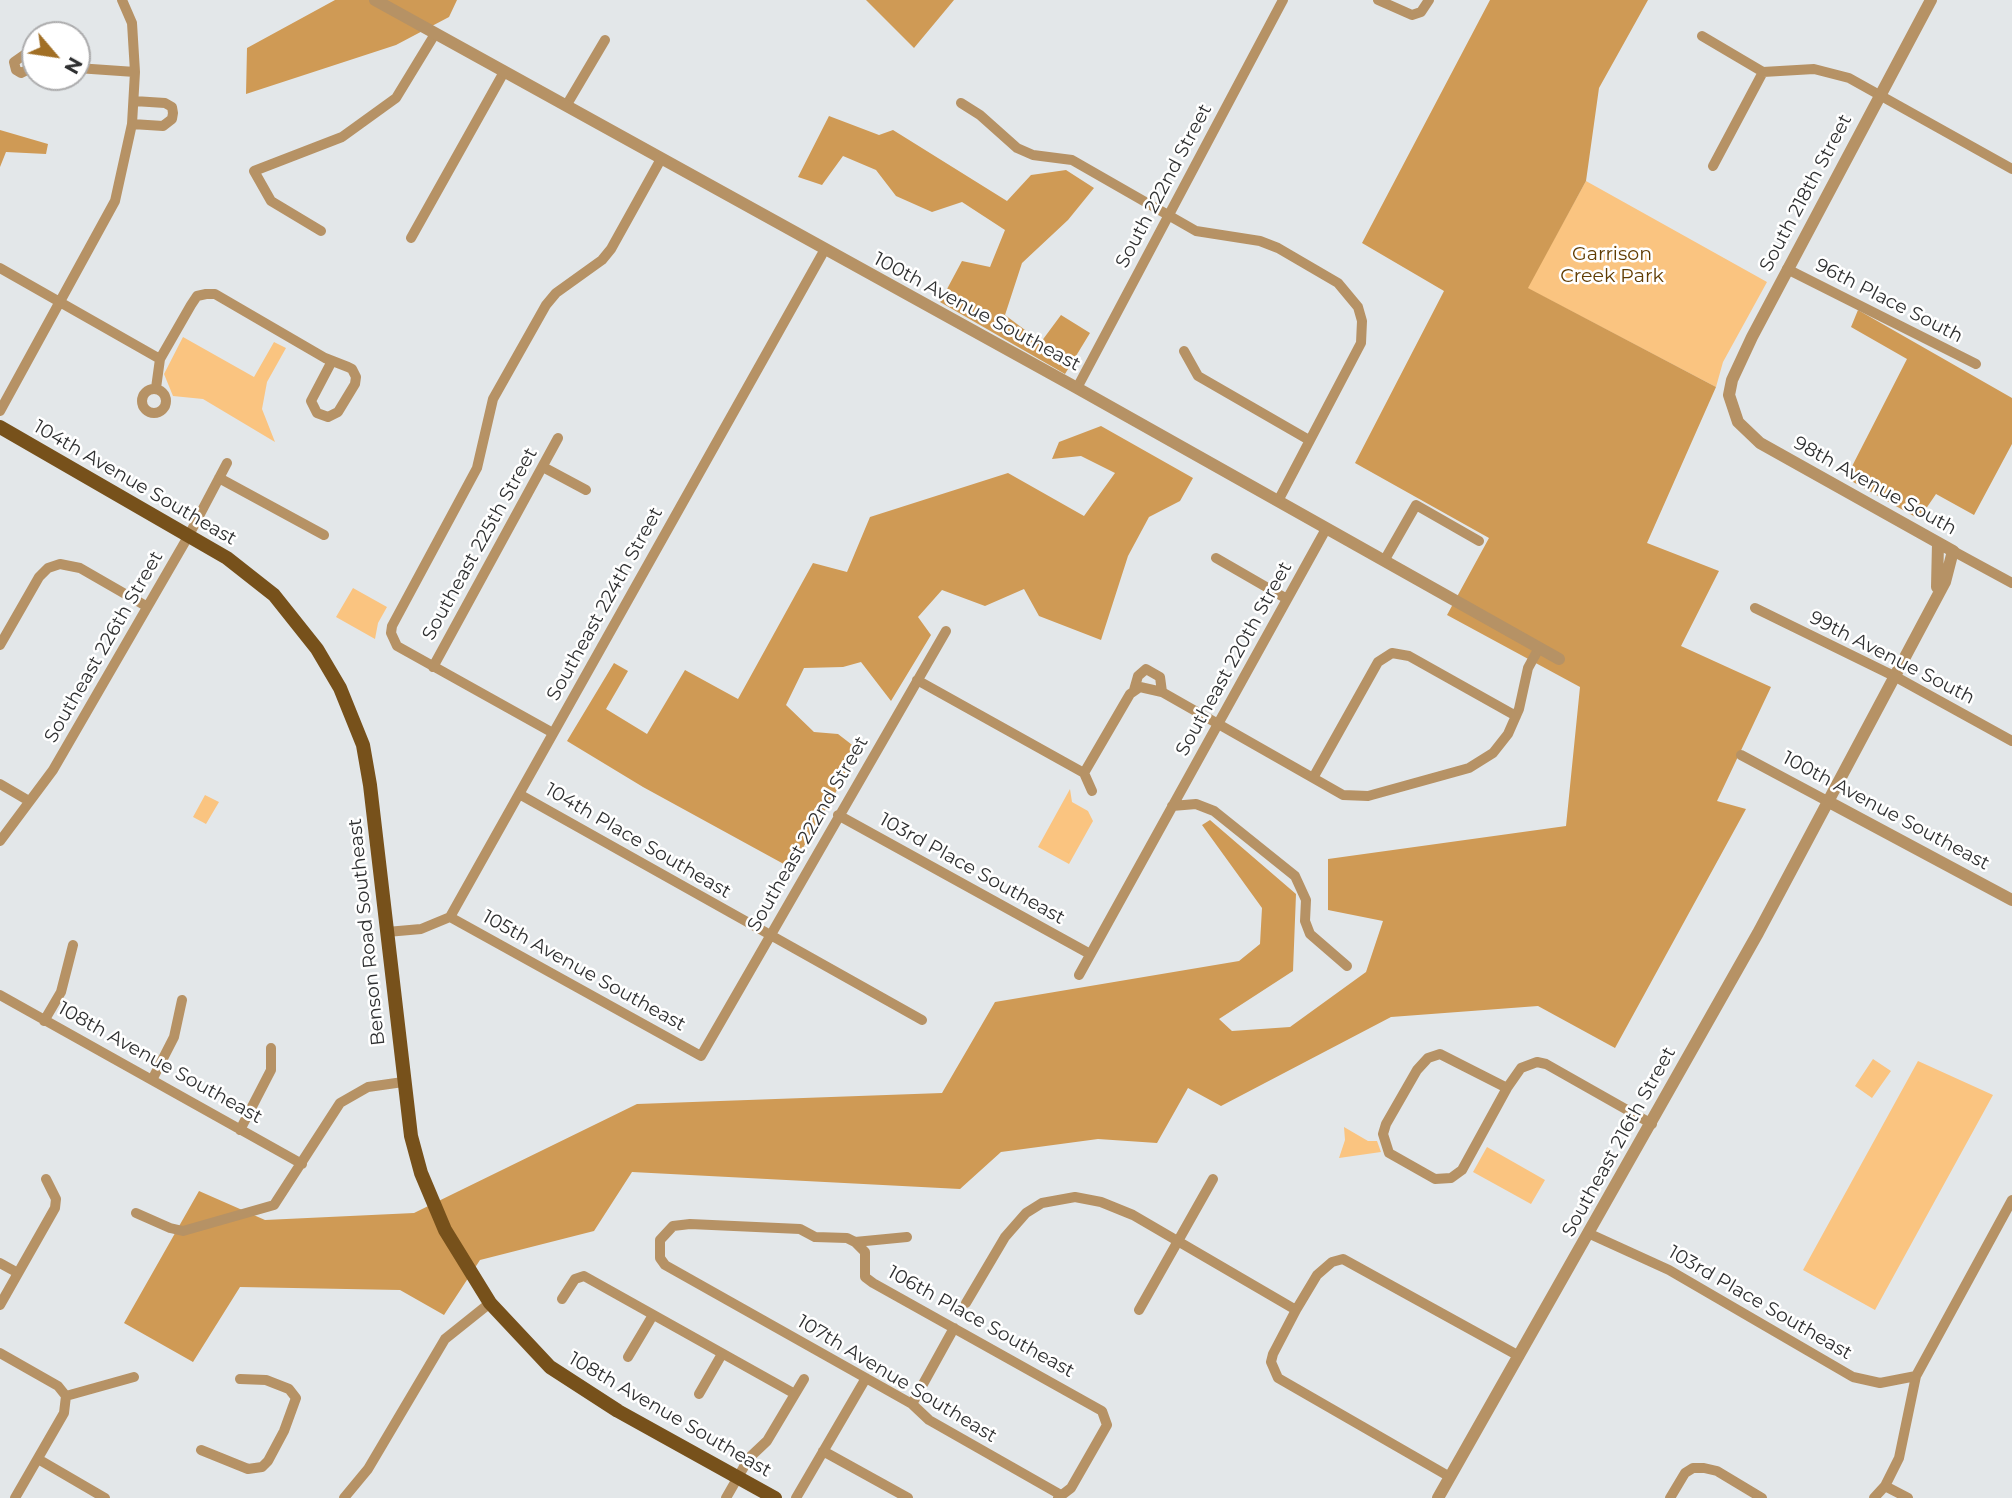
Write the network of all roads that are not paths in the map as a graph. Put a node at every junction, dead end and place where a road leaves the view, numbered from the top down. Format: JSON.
{"nodes":[{"id":1,"x":122,"y":0,"type":"edge"},
{"id":2,"x":375,"y":0,"type":"edge"},
{"id":3,"x":1283,"y":0,"type":"edge"},
{"id":4,"x":1378,"y":0,"type":"edge"},
{"id":5,"x":1429,"y":0,"type":"edge"},
{"id":6,"x":1931,"y":0,"type":"edge"},
{"id":7,"x":435,"y":34,"type":"junction"},
{"id":8,"x":1702,"y":36,"type":"dead end"},
{"id":9,"x":605,"y":40,"type":"dead end"},
{"id":10,"x":91,"y":69,"type":"edge"},
{"id":11,"x":135,"y":72,"type":"junction"},
{"id":12,"x":504,"y":72,"type":"junction"},
{"id":13,"x":1763,"y":72,"type":"junction"},
{"id":14,"x":1880,"y":94,"type":"junction"},
{"id":15,"x":134,"y":101,"type":"junction"},
{"id":16,"x":961,"y":103,"type":"dead end"},
{"id":17,"x":566,"y":106,"type":"junction"},
{"id":18,"x":132,"y":124,"type":"junction"},
{"id":19,"x":661,"y":159,"type":"junction"},
{"id":20,"x":1713,"y":166,"type":"dead end"},
{"id":21,"x":2012,"y":169,"type":"edge"},
{"id":22,"x":1167,"y":216,"type":"junction"},
{"id":23,"x":321,"y":231,"type":"dead end"},
{"id":24,"x":411,"y":238,"type":"dead end"},
{"id":25,"x":824,"y":251,"type":"junction"},
{"id":26,"x":0,"y":268,"type":"edge"},
{"id":27,"x":1787,"y":269,"type":"junction"},
{"id":28,"x":60,"y":303,"type":"junction"},
{"id":29,"x":1184,"y":351,"type":"dead end"},
{"id":30,"x":160,"y":359,"type":"junction"},
{"id":31,"x":332,"y":361,"type":"junction"},
{"id":32,"x":1976,"y":364,"type":"dead end"},
{"id":33,"x":156,"y":388,"type":"dead end"},
{"id":34,"x":1077,"y":388,"type":"junction"},
{"id":35,"x":1732,"y":408,"type":"joint"},
{"id":36,"x":0,"y":411,"type":"edge"},
{"id":37,"x":0,"y":427,"type":"edge"},
{"id":38,"x":558,"y":438,"type":"dead end"},
{"id":39,"x":1309,"y":440,"type":"junction"},
{"id":40,"x":227,"y":463,"type":"dead end"},
{"id":41,"x":542,"y":467,"type":"junction"},
{"id":42,"x":219,"y":478,"type":"junction"},
{"id":43,"x":586,"y":491,"type":"dead end"},
{"id":44,"x":1278,"y":501,"type":"junction"},
{"id":45,"x":1326,"y":529,"type":"junction"},
{"id":46,"x":189,"y":535,"type":"junction"},
{"id":47,"x":324,"y":535,"type":"dead end"},
{"id":48,"x":1479,"y":541,"type":"dead end"},
{"id":49,"x":1938,"y":543,"type":"junction"},
{"id":50,"x":1953,"y":551,"type":"junction"},
{"id":51,"x":1216,"y":558,"type":"dead end"},
{"id":52,"x":1384,"y":561,"type":"junction"},
{"id":53,"x":250,"y":575,"type":"joint"},
{"id":54,"x":2012,"y":583,"type":"edge"},
{"id":55,"x":1287,"y":599,"type":"junction"},
{"id":56,"x":146,"y":606,"type":"junction"},
{"id":57,"x":1755,"y":608,"type":"dead end"},
{"id":58,"x":1926,"y":621,"type":"junction"},
{"id":59,"x":946,"y":631,"type":"dead end"},
{"id":60,"x":0,"y":645,"type":"edge"},
{"id":61,"x":1539,"y":648,"type":"junction"},
{"id":62,"x":1559,"y":659,"type":"dead end"},
{"id":63,"x":433,"y":667,"type":"junction"},
{"id":64,"x":1896,"y":677,"type":"junction"},
{"id":65,"x":917,"y":680,"type":"junction"},
{"id":66,"x":1134,"y":690,"type":"junction"},
{"id":67,"x":1162,"y":692,"type":"junction"},
{"id":68,"x":1516,"y":716,"type":"junction"},
{"id":69,"x":1217,"y":724,"type":"junction"},
{"id":70,"x":553,"y":733,"type":"junction"},
{"id":71,"x":2012,"y":741,"type":"edge"},
{"id":72,"x":1741,"y":755,"type":"dead end"},
{"id":73,"x":1084,"y":773,"type":"junction"},
{"id":74,"x":1313,"y":778,"type":"junction"},
{"id":75,"x":0,"y":784,"type":"edge"},
{"id":76,"x":1092,"y":792,"type":"dead end"},
{"id":77,"x":520,"y":794,"type":"junction"},
{"id":78,"x":29,"y":801,"type":"junction"},
{"id":79,"x":1829,"y":802,"type":"junction"},
{"id":80,"x":1172,"y":806,"type":"junction"},
{"id":81,"x":838,"y":815,"type":"junction"},
{"id":82,"x":0,"y":841,"type":"edge"},
{"id":83,"x":2012,"y":900,"type":"edge"},
{"id":84,"x":450,"y":917,"type":"junction"},
{"id":85,"x":387,"y":932,"type":"junction"},
{"id":86,"x":769,"y":936,"type":"junction"},
{"id":87,"x":73,"y":945,"type":"dead end"},
{"id":88,"x":1090,"y":954,"type":"junction"},
{"id":89,"x":1347,"y":966,"type":"dead end"},
{"id":90,"x":1079,"y":975,"type":"dead end"},
{"id":91,"x":0,"y":995,"type":"edge"},
{"id":92,"x":182,"y":1000,"type":"dead end"},
{"id":93,"x":922,"y":1020,"type":"dead end"},
{"id":94,"x":44,"y":1021,"type":"junction"},
{"id":95,"x":271,"y":1048,"type":"dead end"},
{"id":96,"x":701,"y":1056,"type":"joint"},
{"id":97,"x":152,"y":1080,"type":"junction"},
{"id":98,"x":403,"y":1083,"type":"junction"},
{"id":99,"x":1507,"y":1088,"type":"junction"},
{"id":100,"x":1652,"y":1124,"type":"junction"},
{"id":101,"x":240,"y":1130,"type":"junction"},
{"id":102,"x":302,"y":1164,"type":"junction"},
{"id":103,"x":46,"y":1179,"type":"dead end"},
{"id":104,"x":1213,"y":1179,"type":"dead end"},
{"id":105,"x":2012,"y":1200,"type":"edge"},
{"id":106,"x":136,"y":1213,"type":"dead end"},
{"id":107,"x":1590,"y":1234,"type":"junction"},
{"id":108,"x":907,"y":1237,"type":"dead end"},
{"id":109,"x":1179,"y":1241,"type":"junction"},
{"id":110,"x":855,"y":1242,"type":"junction"},
{"id":111,"x":0,"y":1263,"type":"edge"},
{"id":112,"x":18,"y":1273,"type":"junction"},
{"id":113,"x":562,"y":1299,"type":"dead end"},
{"id":114,"x":490,"y":1303,"type":"junction"},
{"id":115,"x":966,"y":1303,"type":"dead end"},
{"id":116,"x":0,"y":1305,"type":"edge"},
{"id":117,"x":1139,"y":1310,"type":"dead end"},
{"id":118,"x":1296,"y":1310,"type":"junction"},
{"id":119,"x":653,"y":1315,"type":"junction"},
{"id":120,"x":954,"y":1328,"type":"junction"},
{"id":121,"x":0,"y":1353,"type":"edge"},
{"id":122,"x":722,"y":1354,"type":"junction"},
{"id":123,"x":1519,"y":1356,"type":"junction"},
{"id":124,"x":628,"y":1357,"type":"dead end"},
{"id":125,"x":1916,"y":1376,"type":"junction"},
{"id":126,"x":134,"y":1377,"type":"dead end"},
{"id":127,"x":866,"y":1378,"type":"junction"},
{"id":128,"x":804,"y":1379,"type":"dead end"},
{"id":129,"x":240,"y":1380,"type":"dead end"},
{"id":130,"x":699,"y":1394,"type":"dead end"},
{"id":131,"x":795,"y":1394,"type":"junction"},
{"id":132,"x":66,"y":1396,"type":"junction"},
{"id":133,"x":912,"y":1404,"type":"junction"},
{"id":134,"x":201,"y":1450,"type":"dead end"},
{"id":135,"x":823,"y":1451,"type":"junction"},
{"id":136,"x":38,"y":1459,"type":"junction"},
{"id":137,"x":1450,"y":1477,"type":"junction"},
{"id":138,"x":738,"y":1478,"type":"junction"},
{"id":139,"x":1885,"y":1486,"type":"junction"},
{"id":140,"x":1059,"y":1496,"type":"edge"},
{"id":141,"x":15,"y":1498,"type":"edge"},
{"id":142,"x":106,"y":1498,"type":"edge"},
{"id":143,"x":344,"y":1498,"type":"edge"},
{"id":144,"x":726,"y":1498,"type":"edge"},
{"id":145,"x":775,"y":1498,"type":"edge"},
{"id":146,"x":796,"y":1498,"type":"edge"},
{"id":147,"x":908,"y":1498,"type":"edge"},
{"id":148,"x":1438,"y":1498,"type":"edge"},
{"id":149,"x":1670,"y":1498,"type":"edge"},
{"id":150,"x":1762,"y":1498,"type":"edge"},
{"id":151,"x":1874,"y":1498,"type":"edge"},
{"id":152,"x":1908,"y":1498,"type":"edge"}],
"edges":[{"from":1,"to":11,"type":"street"},
{"from":2,"to":7,"type":"street","name":"100th Avenue Southeast"},
{"from":3,"to":22,"type":"street","name":"South 222nd Street"},
{"from":4,"to":5,"type":"street"},
{"from":6,"to":14,"type":"street","name":"South 218th Street"},
{"from":7,"to":12,"type":"street","name":"100th Avenue Southeast"},
{"from":7,"to":23,"type":"street"},
{"from":8,"to":13,"type":"street"},
{"from":9,"to":17,"type":"street"},
{"from":10,"to":11,"type":"street"},
{"from":11,"to":15,"type":"street"},
{"from":12,"to":17,"type":"street","name":"100th Avenue Southeast"},
{"from":12,"to":24,"type":"street"},
{"from":13,"to":14,"type":"street"},
{"from":13,"to":20,"type":"street"},
{"from":14,"to":21,"type":"street"},
{"from":14,"to":27,"type":"street","name":"South 218th Street"},
{"from":15,"to":18,"type":"street"},
{"from":15,"to":18,"type":"street"},
{"from":16,"to":22,"type":"street"},
{"from":17,"to":19,"type":"street","name":"100th Avenue Southeast"},
{"from":18,"to":28,"type":"street"},
{"from":19,"to":25,"type":"street","name":"100th Avenue Southeast"},
{"from":19,"to":63,"type":"street"},
{"from":22,"to":34,"type":"street","name":"South 222nd Street"},
{"from":22,"to":39,"type":"street"},
{"from":25,"to":34,"type":"street","name":"100th Avenue Southeast"},
{"from":25,"to":70,"type":"street","name":"Southeast 224th Street"},
{"from":26,"to":28,"type":"street"},
{"from":27,"to":32,"type":"street","name":"96th Place South"},
{"from":27,"to":35,"type":"street","name":"South 218th Street"},
{"from":28,"to":30,"type":"street"},
{"from":28,"to":36,"type":"street"},
{"from":29,"to":39,"type":"street"},
{"from":30,"to":31,"type":"street"},
{"from":30,"to":33,"type":"street"},
{"from":31,"to":31,"type":"street"},
{"from":34,"to":44,"type":"street","name":"100th Avenue Southeast"},
{"from":35,"to":49,"type":"street","name":"98th Avenue South"},
{"from":37,"to":46,"type":"main road","name":"104th Avenue Southeast"},
{"from":38,"to":41,"type":"street","name":"Southeast 225th Street"},
{"from":39,"to":44,"type":"street"},
{"from":40,"to":42,"type":"street","name":"Southeast 226th Street"},
{"from":41,"to":43,"type":"street"},
{"from":41,"to":63,"type":"street","name":"Southeast 225th Street"},
{"from":42,"to":46,"type":"street","name":"Southeast 226th Street"},
{"from":42,"to":47,"type":"street"},
{"from":44,"to":45,"type":"street","name":"100th Avenue Southeast"},
{"from":45,"to":52,"type":"street","name":"100th Avenue Southeast"},
{"from":45,"to":55,"type":"street","name":"Southeast 220th Street"},
{"from":46,"to":53,"type":"main road","name":"104th Avenue Southeast"},
{"from":46,"to":56,"type":"street","name":"Southeast 226th Street"},
{"from":48,"to":52,"type":"street"},
{"from":49,"to":50,"type":"street","name":"98th Avenue South"},
{"from":49,"to":58,"type":"street"},
{"from":50,"to":54,"type":"street","name":"98th Avenue South"},
{"from":50,"to":58,"type":"street"},
{"from":51,"to":55,"type":"street"},
{"from":52,"to":61,"type":"street","name":"100th Avenue Southeast"},
{"from":53,"to":85,"type":"main road","name":"Benson Road Southeast"},
{"from":55,"to":69,"type":"street","name":"Southeast 220th Street"},
{"from":56,"to":60,"type":"street"},
{"from":56,"to":78,"type":"street","name":"Southeast 226th Street"},
{"from":57,"to":64,"type":"street","name":"99th Avenue South"},
{"from":58,"to":64,"type":"street","name":"Southeast 216th Street"},
{"from":59,"to":65,"type":"street","name":"Southeast 222nd Street"},
{"from":61,"to":62,"type":"street","name":"100th Avenue Southeast"},
{"from":61,"to":68,"type":"street"},
{"from":63,"to":70,"type":"street"},
{"from":64,"to":71,"type":"street","name":"99th Avenue South"},
{"from":64,"to":79,"type":"street","name":"Southeast 216th Street"},
{"from":65,"to":73,"type":"street"},
{"from":65,"to":81,"type":"street","name":"Southeast 222nd Street"},
{"from":66,"to":67,"type":"street"},
{"from":66,"to":67,"type":"street"},
{"from":66,"to":73,"type":"street"},
{"from":67,"to":69,"type":"street"},
{"from":68,"to":74,"type":"street"},
{"from":68,"to":74,"type":"street"},
{"from":69,"to":74,"type":"street"},
{"from":69,"to":80,"type":"street","name":"Southeast 220th Street"},
{"from":70,"to":77,"type":"street","name":"Southeast 224th Street"},
{"from":72,"to":79,"type":"street","name":"100th Avenue Southeast"},
{"from":73,"to":76,"type":"street"},
{"from":75,"to":78,"type":"street"},
{"from":77,"to":84,"type":"street","name":"Southeast 224th Street"},
{"from":77,"to":86,"type":"street","name":"104th Place Southeast"},
{"from":78,"to":82,"type":"street","name":"Southeast 226th Street"},
{"from":79,"to":83,"type":"street","name":"100th Avenue Southeast"},
{"from":79,"to":100,"type":"street","name":"Southeast 216th Street"},
{"from":80,"to":88,"type":"street","name":"Southeast 220th Street"},
{"from":80,"to":89,"type":"street"},
{"from":81,"to":86,"type":"street","name":"Southeast 222nd Street"},
{"from":81,"to":88,"type":"street","name":"103rd Place Southeast"},
{"from":84,"to":85,"type":"street"},
{"from":84,"to":96,"type":"street","name":"105th Avenue Southeast"},
{"from":85,"to":98,"type":"main road","name":"Benson Road Southeast"},
{"from":86,"to":93,"type":"street","name":"104th Place Southeast"},
{"from":86,"to":96,"type":"street","name":"Southeast 222nd Street"},
{"from":87,"to":94,"type":"street"},
{"from":88,"to":90,"type":"street","name":"Southeast 220th Street"},
{"from":91,"to":94,"type":"street","name":"108th Avenue Southeast"},
{"from":92,"to":97,"type":"street"},
{"from":94,"to":97,"type":"street","name":"108th Avenue Southeast"},
{"from":95,"to":101,"type":"street"},
{"from":97,"to":101,"type":"street","name":"108th Avenue Southeast"},
{"from":98,"to":102,"type":"street"},
{"from":98,"to":114,"type":"main road","name":"Benson Road Southeast"},
{"from":99,"to":99,"type":"street"},
{"from":99,"to":100,"type":"street"},
{"from":100,"to":107,"type":"street","name":"Southeast 216th Street"},
{"from":101,"to":102,"type":"street","name":"108th Avenue Southeast"},
{"from":102,"to":106,"type":"street"},
{"from":103,"to":112,"type":"street"},
{"from":104,"to":109,"type":"street"},
{"from":105,"to":125,"type":"street"},
{"from":107,"to":123,"type":"street","name":"Southeast 216th Street"},
{"from":107,"to":125,"type":"street","name":"103rd Place Southeast"},
{"from":108,"to":110,"type":"street"},
{"from":109,"to":115,"type":"street"},
{"from":109,"to":117,"type":"street"},
{"from":109,"to":118,"type":"street"},
{"from":110,"to":120,"type":"street","name":"106th Place Southeast"},
{"from":110,"to":127,"type":"street","name":"107th Avenue Southeast"},
{"from":111,"to":112,"type":"street"},
{"from":112,"to":116,"type":"street"},
{"from":113,"to":119,"type":"street"},
{"from":114,"to":138,"type":"main road","name":"108th Avenue Southeast"},
{"from":114,"to":143,"type":"street"},
{"from":118,"to":123,"type":"street"},
{"from":118,"to":137,"type":"street"},
{"from":119,"to":122,"type":"street"},
{"from":119,"to":124,"type":"street"},
{"from":120,"to":133,"type":"street"},
{"from":120,"to":140,"type":"street","name":"106th Place Southeast"},
{"from":121,"to":132,"type":"street"},
{"from":122,"to":130,"type":"street"},
{"from":122,"to":131,"type":"street"},
{"from":123,"to":137,"type":"street","name":"Southeast 216th Street"},
{"from":125,"to":139,"type":"street"},
{"from":126,"to":132,"type":"street"},
{"from":127,"to":133,"type":"street","name":"107th Avenue Southeast"},
{"from":127,"to":135,"type":"street"},
{"from":128,"to":131,"type":"street"},
{"from":129,"to":134,"type":"street"},
{"from":131,"to":138,"type":"street"},
{"from":132,"to":136,"type":"street"},
{"from":133,"to":140,"type":"street","name":"107th Avenue Southeast"},
{"from":135,"to":146,"type":"street"},
{"from":135,"to":147,"type":"street"},
{"from":136,"to":141,"type":"street"},
{"from":136,"to":142,"type":"street"},
{"from":137,"to":148,"type":"street","name":"Southeast 216th Street"},
{"from":138,"to":144,"type":"street"},
{"from":138,"to":145,"type":"main road","name":"108th Avenue Southeast"},
{"from":139,"to":151,"type":"street"},
{"from":139,"to":152,"type":"street"},
{"from":149,"to":150,"type":"street"}]}
